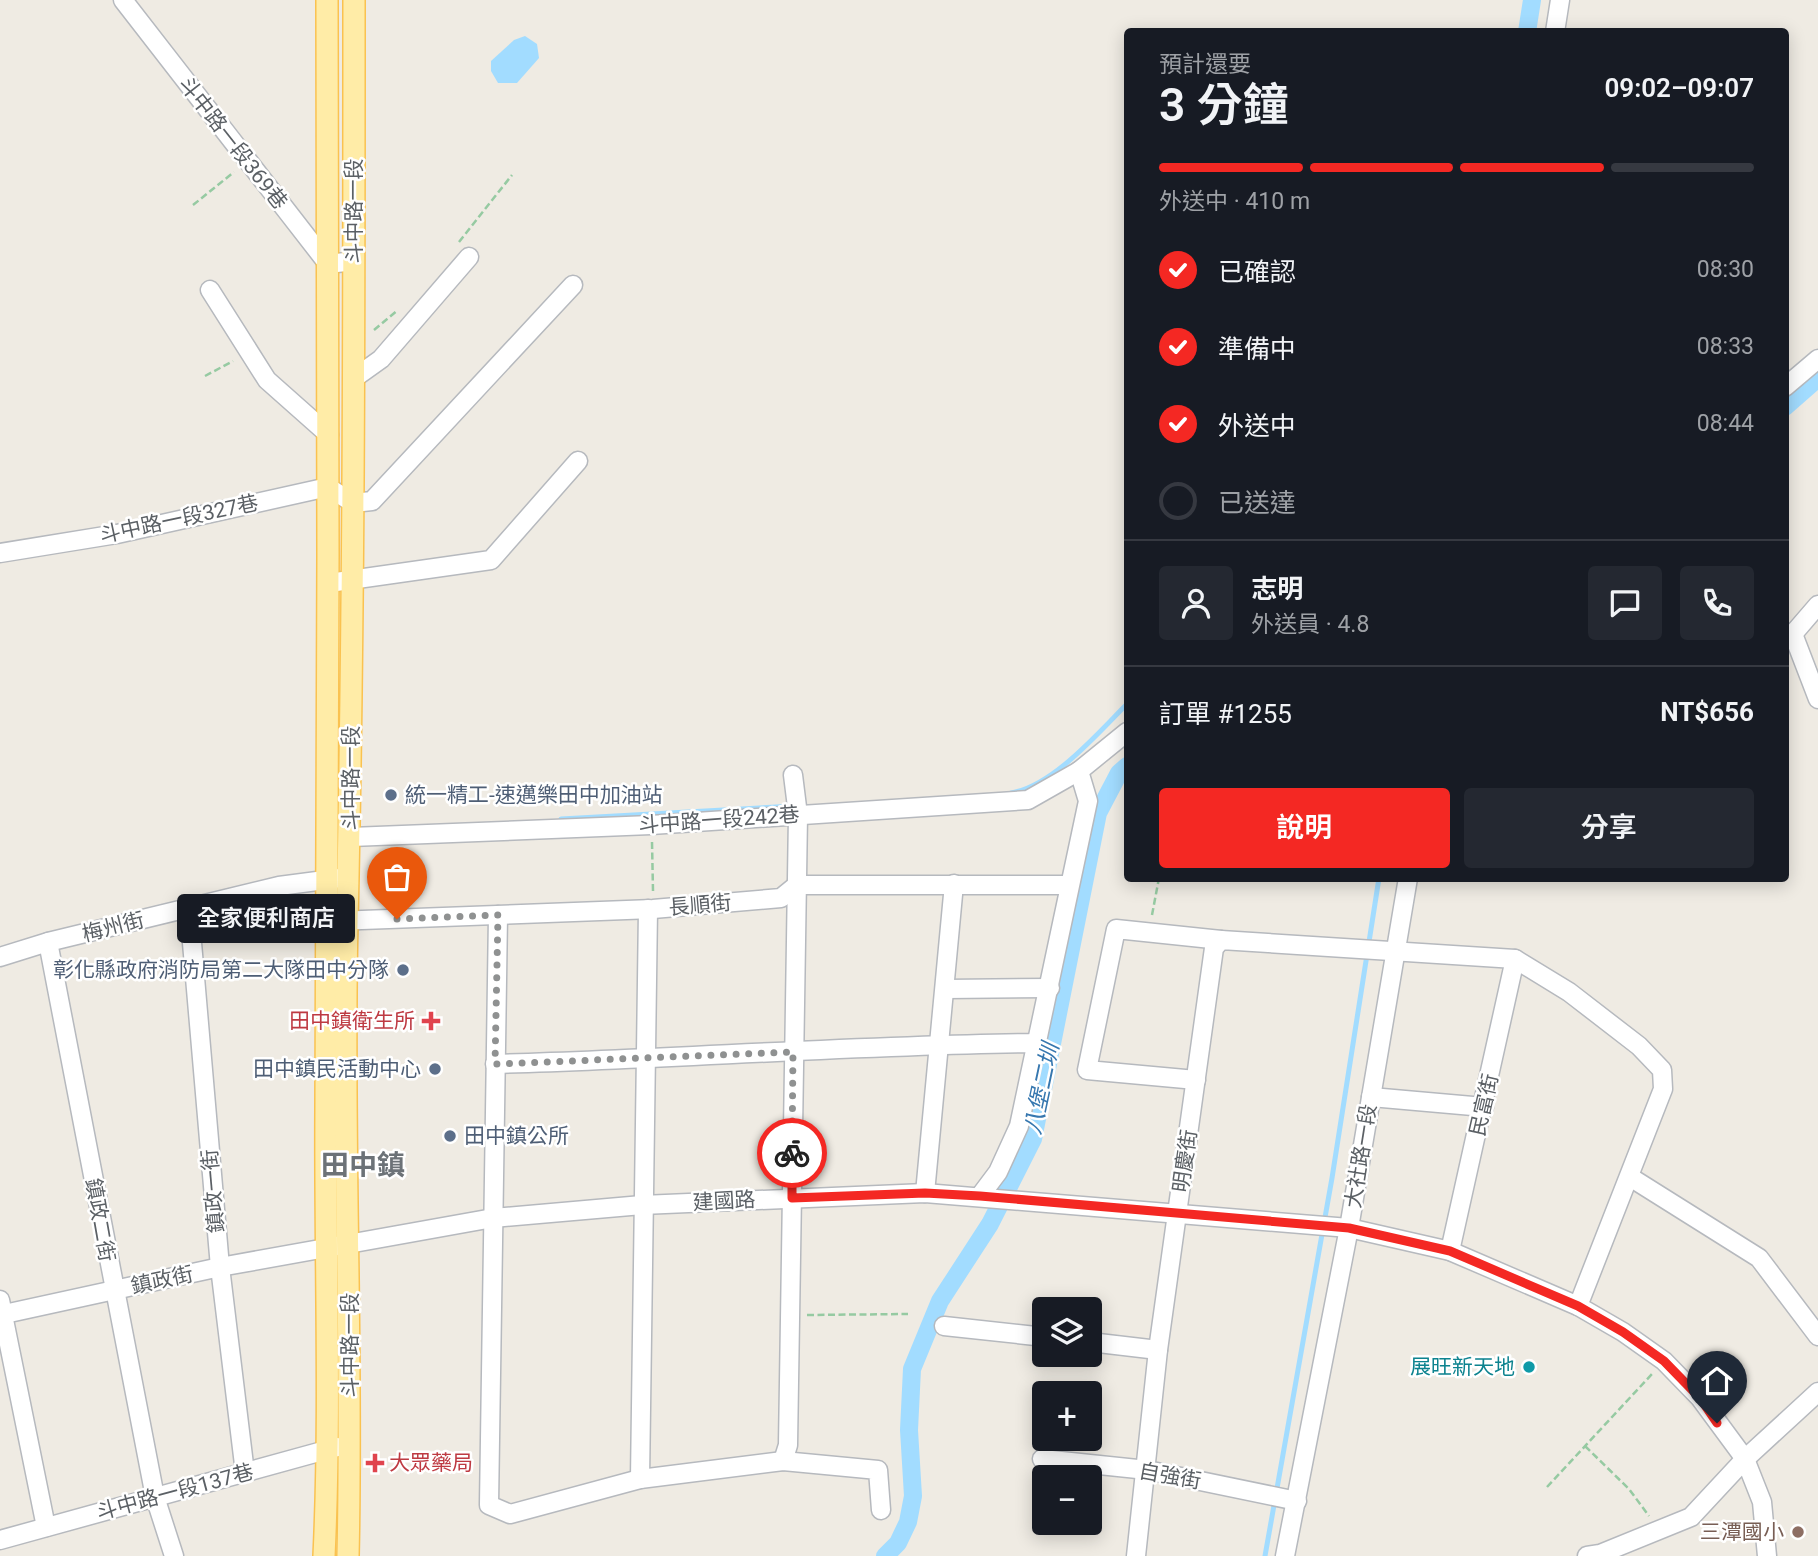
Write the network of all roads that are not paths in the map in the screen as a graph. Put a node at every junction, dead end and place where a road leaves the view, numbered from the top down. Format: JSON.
{"nodes":[{"id":1,"x":123,"y":0,"type":"edge"},
{"id":2,"x":327,"y":0,"type":"edge"},
{"id":3,"x":354,"y":0,"type":"edge"},
{"id":4,"x":1560,"y":0,"type":"edge"},
{"id":5,"x":1556,"y":28,"type":"edge"},
{"id":6,"x":462,"y":252,"type":"road end"},
{"id":7,"x":354,"y":261,"type":"junction"},
{"id":8,"x":328,"y":264,"type":"junction"},
{"id":9,"x":572,"y":285,"type":"dead end"},
{"id":10,"x":210,"y":290,"type":"dead end"},
{"id":11,"x":1818,"y":359,"type":"edge"},
{"id":12,"x":353,"y":379,"type":"junction"},
{"id":13,"x":1789,"y":384,"type":"edge"},
{"id":14,"x":328,"y":435,"type":"junction"},
{"id":15,"x":578,"y":461,"type":"dead end"},
{"id":16,"x":328,"y":487,"type":"junction"},
{"id":17,"x":353,"y":503,"type":"junction"},
{"id":18,"x":0,"y":553,"type":"edge"},
{"id":19,"x":352,"y":581,"type":"junction"},
{"id":20,"x":329,"y":583,"type":"junction"},
{"id":21,"x":1818,"y":605,"type":"edge"},
{"id":22,"x":1789,"y":634,"type":"edge"},
{"id":23,"x":1818,"y":699,"type":"edge"},
{"id":24,"x":1124,"y":734,"type":"edge"},
{"id":25,"x":329,"y":762,"type":"junction"},
{"id":26,"x":351,"y":762,"type":"junction"},
{"id":27,"x":1079,"y":771,"type":"junction"},
{"id":28,"x":793,"y":775,"type":"dead end"},
{"id":29,"x":798,"y":815,"type":"junction"},
{"id":30,"x":351,"y":837,"type":"junction"},
{"id":31,"x":340,"y":878,"type":"junction"},
{"id":32,"x":1407,"y":882,"type":"edge"},
{"id":33,"x":954,"y":884,"type":"junction"},
{"id":34,"x":797,"y":885,"type":"junction"},
{"id":35,"x":1069,"y":885,"type":"junction"},
{"id":36,"x":189,"y":908,"type":"junction"},
{"id":37,"x":651,"y":909,"type":"junction"},
{"id":38,"x":498,"y":915,"type":"junction"},
{"id":39,"x":337,"y":921,"type":"junction"},
{"id":40,"x":1221,"y":940,"type":"junction"},
{"id":41,"x":48,"y":942,"type":"junction"},
{"id":42,"x":1394,"y":951,"type":"junction"},
{"id":43,"x":0,"y":957,"type":"edge"},
{"id":44,"x":1515,"y":960,"type":"junction"},
{"id":45,"x":1050,"y":988,"type":"junction"},
{"id":46,"x":946,"y":989,"type":"junction"},
{"id":47,"x":1038,"y":1043,"type":"junction"},
{"id":48,"x":939,"y":1044,"type":"junction"},
{"id":49,"x":793,"y":1052,"type":"junction"},
{"id":50,"x":648,"y":1059,"type":"junction"},
{"id":51,"x":495,"y":1064,"type":"junction"},
{"id":52,"x":1196,"y":1080,"type":"junction"},
{"id":53,"x":1371,"y":1097,"type":"junction"},
{"id":54,"x":1484,"y":1107,"type":"junction"},
{"id":55,"x":1630,"y":1177,"type":"junction"},
{"id":56,"x":925,"y":1193,"type":"junction"},
{"id":57,"x":980,"y":1196,"type":"junction"},
{"id":58,"x":792,"y":1198,"type":"junction"},
{"id":59,"x":642,"y":1205,"type":"junction"},
{"id":60,"x":1178,"y":1215,"type":"junction"},
{"id":61,"x":493,"y":1218,"type":"junction"},
{"id":62,"x":1349,"y":1228,"type":"junction"},
{"id":63,"x":349,"y":1244,"type":"junction"},
{"id":64,"x":325,"y":1247,"type":"junction"},
{"id":65,"x":1450,"y":1251,"type":"junction"},
{"id":66,"x":220,"y":1268,"type":"junction"},
{"id":67,"x":113,"y":1291,"type":"junction"},
{"id":68,"x":1578,"y":1306,"type":"junction"},
{"id":69,"x":1,"y":1310,"type":"edge"},
{"id":70,"x":944,"y":1326,"type":"dead end"},
{"id":71,"x":1032,"y":1336,"type":"edge"},
{"id":72,"x":1818,"y":1336,"type":"edge"},
{"id":73,"x":1102,"y":1343,"type":"edge"},
{"id":74,"x":1158,"y":1350,"type":"junction"},
{"id":75,"x":1818,"y":1392,"type":"edge"},
{"id":76,"x":329,"y":1447,"type":"junction"},
{"id":77,"x":351,"y":1448,"type":"junction"},
{"id":78,"x":1042,"y":1459,"type":"dead end"},
{"id":79,"x":1745,"y":1459,"type":"junction"},
{"id":80,"x":783,"y":1461,"type":"junction"},
{"id":81,"x":1147,"y":1470,"type":"junction"},
{"id":82,"x":245,"y":1473,"type":"junction"},
{"id":83,"x":640,"y":1479,"type":"junction"},
{"id":84,"x":155,"y":1497,"type":"junction"},
{"id":85,"x":1297,"y":1501,"type":"junction"},
{"id":86,"x":881,"y":1510,"type":"dead end"},
{"id":87,"x":46,"y":1527,"type":"junction"},
{"id":88,"x":0,"y":1540,"type":"edge"},
{"id":89,"x":1596,"y":1555,"type":"edge"},
{"id":90,"x":174,"y":1556,"type":"edge"},
{"id":91,"x":324,"y":1556,"type":"edge"},
{"id":92,"x":348,"y":1556,"type":"edge"},
{"id":93,"x":1136,"y":1556,"type":"edge"},
{"id":94,"x":1284,"y":1556,"type":"edge"},
{"id":95,"x":1767,"y":1556,"type":"edge"}],
"edges":[{"from":1,"to":8,"type":"street","name":"斗中路一段369巷"},
{"from":2,"to":8,"type":"main road","name":"斗中路一段"},
{"from":3,"to":7,"type":"main road","name":"斗中路一段"},
{"from":4,"to":5,"type":"street"},
{"from":6,"to":12,"type":"street"},
{"from":7,"to":8,"type":"street"},
{"from":7,"to":12,"type":"main road","name":"斗中路一段"},
{"from":8,"to":14,"type":"main road","name":"斗中路一段"},
{"from":9,"to":17,"type":"street"},
{"from":10,"to":14,"type":"street"},
{"from":11,"to":13,"type":"street"},
{"from":12,"to":17,"type":"main road","name":"斗中路一段"},
{"from":14,"to":16,"type":"main road","name":"斗中路一段"},
{"from":15,"to":19,"type":"street"},
{"from":16,"to":17,"type":"street"},
{"from":16,"to":18,"type":"street","name":"斗中路一段327巷"},
{"from":16,"to":20,"type":"main road","name":"斗中路一段"},
{"from":17,"to":19,"type":"main road","name":"斗中路一段"},
{"from":19,"to":20,"type":"street"},
{"from":19,"to":26,"type":"main road","name":"斗中路一段"},
{"from":20,"to":25,"type":"main road","name":"斗中路一段"},
{"from":21,"to":22,"type":"street"},
{"from":22,"to":23,"type":"street"},
{"from":24,"to":27,"type":"street","name":"斗中路一段242巷"},
{"from":25,"to":26,"type":"main road"},
{"from":25,"to":31,"type":"main road","name":"斗中路一段"},
{"from":26,"to":30,"type":"main road","name":"斗中路一段"},
{"from":27,"to":29,"type":"street","name":"斗中路一段242巷"},
{"from":27,"to":35,"type":"street"},
{"from":28,"to":29,"type":"street"},
{"from":29,"to":30,"type":"street","name":"斗中路一段242巷"},
{"from":29,"to":34,"type":"street"},
{"from":30,"to":31,"type":"main road","name":"斗中路一段"},
{"from":31,"to":36,"type":"street","name":"梅州街"},
{"from":31,"to":39,"type":"main road","name":"斗中路一段"},
{"from":32,"to":42,"type":"street","name":"大社路一段"},
{"from":33,"to":34,"type":"street","name":"長順街"},
{"from":33,"to":35,"type":"street","name":"長順街"},
{"from":33,"to":46,"type":"street"},
{"from":34,"to":37,"type":"street","name":"長順街"},
{"from":34,"to":49,"type":"street"},
{"from":35,"to":45,"type":"street"},
{"from":36,"to":41,"type":"street","name":"梅州街"},
{"from":36,"to":66,"type":"street","name":"鎮政一街"},
{"from":37,"to":38,"type":"street","name":"長順街"},
{"from":37,"to":50,"type":"street"},
{"from":38,"to":39,"type":"street","name":"長順街"},
{"from":38,"to":51,"type":"street"},
{"from":39,"to":63,"type":"main road","name":"斗中路一段"},
{"from":39,"to":64,"type":"main road","name":"斗中路一段"},
{"from":40,"to":42,"type":"street"},
{"from":40,"to":52,"type":"street","name":"明慶街"},
{"from":40,"to":52,"type":"street"},
{"from":41,"to":43,"type":"street","name":"梅州街"},
{"from":41,"to":67,"type":"street","name":"鎮政二街"},
{"from":42,"to":44,"type":"street"},
{"from":42,"to":53,"type":"street","name":"大社路一段"},
{"from":44,"to":54,"type":"street","name":"民富街"},
{"from":44,"to":55,"type":"street"},
{"from":45,"to":46,"type":"street"},
{"from":45,"to":47,"type":"street"},
{"from":46,"to":48,"type":"street"},
{"from":47,"to":48,"type":"street"},
{"from":47,"to":57,"type":"street"},
{"from":48,"to":49,"type":"street"},
{"from":48,"to":56,"type":"street"},
{"from":49,"to":50,"type":"street"},
{"from":49,"to":58,"type":"street"},
{"from":50,"to":51,"type":"street"},
{"from":50,"to":59,"type":"street"},
{"from":51,"to":61,"type":"street"},
{"from":52,"to":60,"type":"street","name":"明慶街"},
{"from":53,"to":54,"type":"street"},
{"from":53,"to":62,"type":"street","name":"大社路一段"},
{"from":54,"to":65,"type":"street","name":"民富街"},
{"from":55,"to":68,"type":"street"},
{"from":55,"to":72,"type":"street"},
{"from":56,"to":57,"type":"street","name":"建國路"},
{"from":56,"to":58,"type":"street","name":"建國路"},
{"from":57,"to":60,"type":"street","name":"建國路"},
{"from":58,"to":59,"type":"street","name":"建國路"},
{"from":58,"to":80,"type":"street"},
{"from":59,"to":61,"type":"street","name":"建國路"},
{"from":59,"to":83,"type":"street"},
{"from":60,"to":62,"type":"street","name":"建國路"},
{"from":60,"to":74,"type":"street","name":"明慶街"},
{"from":61,"to":63,"type":"street","name":"建國路"},
{"from":61,"to":83,"type":"street"},
{"from":62,"to":65,"type":"street","name":"建國路"},
{"from":62,"to":85,"type":"street","name":"大社路一段"},
{"from":63,"to":64,"type":"street","name":"建國路"},
{"from":63,"to":77,"type":"main road","name":"斗中路一段"},
{"from":64,"to":66,"type":"street","name":"鎮政街"},
{"from":64,"to":76,"type":"main road","name":"斗中路一段"},
{"from":65,"to":68,"type":"street","name":"建國路"},
{"from":66,"to":67,"type":"street","name":"鎮政街"},
{"from":66,"to":82,"type":"street","name":"鎮政一街"},
{"from":67,"to":69,"type":"street","name":"鎮政街"},
{"from":67,"to":84,"type":"street","name":"鎮政二街"},
{"from":68,"to":79,"type":"street","name":"建國路"},
{"from":69,"to":87,"type":"street"},
{"from":70,"to":71,"type":"street"},
{"from":73,"to":74,"type":"street"},
{"from":74,"to":81,"type":"street","name":"明慶街"},
{"from":75,"to":79,"type":"street"},
{"from":76,"to":77,"type":"street","name":"斗中路一段137巷"},
{"from":76,"to":82,"type":"street","name":"斗中路一段137巷"},
{"from":76,"to":91,"type":"main road","name":"斗中路一段"},
{"from":77,"to":92,"type":"main road","name":"斗中路一段"},
{"from":78,"to":81,"type":"street","name":"自強街"},
{"from":79,"to":89,"type":"street"},
{"from":79,"to":95,"type":"street","name":"建國路"},
{"from":80,"to":83,"type":"street"},
{"from":80,"to":86,"type":"street"},
{"from":81,"to":85,"type":"street","name":"自強街"},
{"from":81,"to":93,"type":"street","name":"明慶街"},
{"from":82,"to":84,"type":"street","name":"斗中路一段137巷"},
{"from":84,"to":87,"type":"street","name":"斗中路一段137巷"},
{"from":84,"to":90,"type":"street","name":"鎮政二街"},
{"from":85,"to":94,"type":"street","name":"大社路一段"},
{"from":87,"to":88,"type":"street","name":"斗中路一段137巷"}]}
